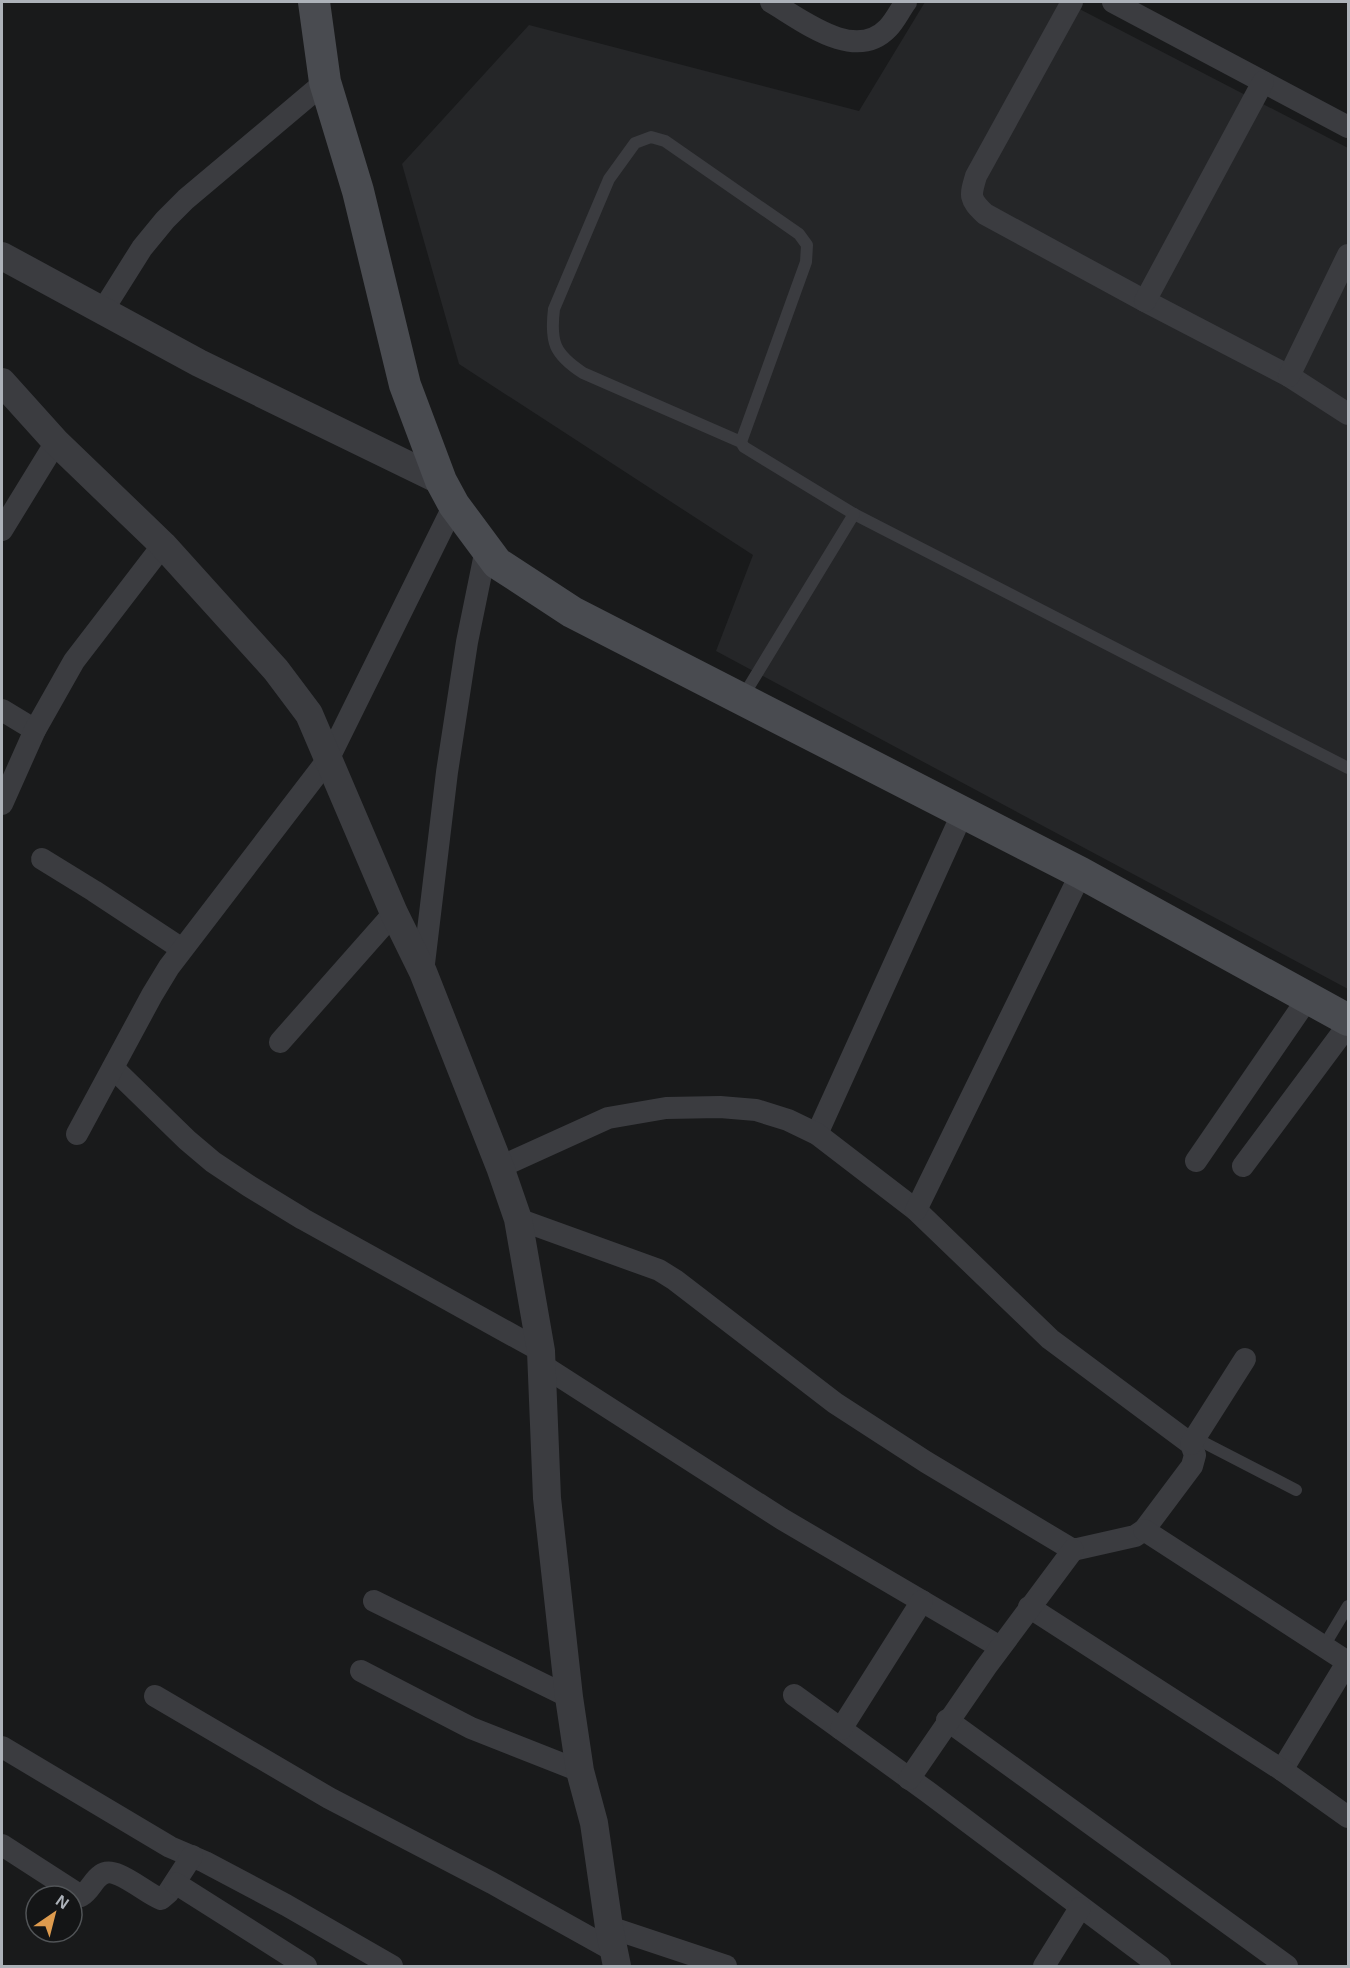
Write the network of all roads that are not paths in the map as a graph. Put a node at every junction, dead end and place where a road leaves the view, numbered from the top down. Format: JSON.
{"nodes":[{"id":1,"x":314,"y":2,"type":"edge"},
{"id":2,"x":771,"y":2,"type":"edge"},
{"id":3,"x":906,"y":2,"type":"edge"},
{"id":4,"x":1072,"y":2,"type":"edge"},
{"id":5,"x":1113,"y":2,"type":"edge"},
{"id":6,"x":325,"y":82,"type":"junction"},
{"id":7,"x":1263,"y":82,"type":"junction"},
{"id":8,"x":1348,"y":128,"type":"edge"},
{"id":9,"x":1348,"y":255,"type":"edge"},
{"id":10,"x":2,"y":256,"type":"edge"},
{"id":11,"x":1145,"y":302,"type":"junction"},
{"id":12,"x":103,"y":310,"type":"junction"},
{"id":13,"x":1289,"y":376,"type":"junction"},
{"id":14,"x":2,"y":382,"type":"edge"},
{"id":15,"x":1348,"y":414,"type":"edge"},
{"id":16,"x":56,"y":442,"type":"junction"},
{"id":17,"x":741,"y":442,"type":"junction"},
{"id":18,"x":447,"y":493,"type":"junction"},
{"id":19,"x":854,"y":514,"type":"junction"},
{"id":20,"x":2,"y":530,"type":"edge"},
{"id":21,"x":163,"y":545,"type":"junction"},
{"id":22,"x":486,"y":549,"type":"junction"},
{"id":23,"x":742,"y":698,"type":"junction"},
{"id":24,"x":2,"y":710,"type":"edge"},
{"id":25,"x":35,"y":730,"type":"junction"},
{"id":26,"x":329,"y":758,"type":"junction"},
{"id":27,"x":1348,"y":768,"type":"edge"},
{"id":28,"x":2,"y":804,"type":"edge"},
{"id":29,"x":963,"y":812,"type":"junction"},
{"id":30,"x":42,"y":859,"type":"dead end"},
{"id":31,"x":1081,"y":873,"type":"junction"},
{"id":32,"x":394,"y":913,"type":"junction"},
{"id":33,"x":182,"y":949,"type":"junction"},
{"id":34,"x":423,"y":972,"type":"junction"},
{"id":35,"x":1308,"y":998,"type":"junction"},
{"id":36,"x":1348,"y":1022,"type":"edge"},
{"id":37,"x":280,"y":1042,"type":"dead end"},
{"id":38,"x":112,"y":1068,"type":"junction"},
{"id":39,"x":77,"y":1134,"type":"dead end"},
{"id":40,"x":817,"y":1134,"type":"junction"},
{"id":41,"x":1196,"y":1161,"type":"dead end"},
{"id":42,"x":1243,"y":1166,"type":"dead end"},
{"id":43,"x":500,"y":1167,"type":"junction"},
{"id":44,"x":916,"y":1210,"type":"junction"},
{"id":45,"x":518,"y":1219,"type":"junction"},
{"id":46,"x":542,"y":1358,"type":"junction"},
{"id":47,"x":1245,"y":1359,"type":"dead end"},
{"id":48,"x":1193,"y":1441,"type":"junction"},
{"id":49,"x":1296,"y":1491,"type":"dead end"},
{"id":50,"x":1144,"y":1530,"type":"junction"},
{"id":51,"x":1073,"y":1550,"type":"junction"},
{"id":52,"x":374,"y":1601,"type":"dead end"},
{"id":53,"x":922,"y":1601,"type":"junction"},
{"id":54,"x":1348,"y":1606,"type":"edge"},
{"id":55,"x":1029,"y":1607,"type":"junction"},
{"id":56,"x":1324,"y":1646,"type":"junction"},
{"id":57,"x":1000,"y":1647,"type":"junction"},
{"id":58,"x":361,"y":1671,"type":"dead end"},
{"id":59,"x":794,"y":1695,"type":"dead end"},
{"id":60,"x":155,"y":1696,"type":"dead end"},
{"id":61,"x":569,"y":1697,"type":"junction"},
{"id":62,"x":948,"y":1720,"type":"junction"},
{"id":63,"x":840,"y":1730,"type":"junction"},
{"id":64,"x":2,"y":1747,"type":"edge"},
{"id":65,"x":1282,"y":1770,"type":"junction"},
{"id":66,"x":580,"y":1771,"type":"junction"},
{"id":67,"x":909,"y":1779,"type":"junction"},
{"id":68,"x":1348,"y":1817,"type":"edge"},
{"id":69,"x":2,"y":1845,"type":"edge"},
{"id":70,"x":192,"y":1856,"type":"junction"},
{"id":71,"x":175,"y":1883,"type":"junction"},
{"id":72,"x":1080,"y":1908,"type":"junction"},
{"id":73,"x":613,"y":1948,"type":"edge"},
{"id":74,"x":306,"y":1966,"type":"edge"},
{"id":75,"x":392,"y":1966,"type":"edge"},
{"id":76,"x":726,"y":1966,"type":"edge"},
{"id":77,"x":1044,"y":1966,"type":"edge"},
{"id":78,"x":1160,"y":1966,"type":"edge"},
{"id":79,"x":1287,"y":1966,"type":"edge"}],
"edges":[{"from":1,"to":6,"type":"main road"},
{"from":2,"to":3,"type":"street"},
{"from":4,"to":11,"type":"street"},
{"from":5,"to":7,"type":"street"},
{"from":6,"to":12,"type":"street"},
{"from":6,"to":18,"type":"main road"},
{"from":7,"to":8,"type":"street"},
{"from":7,"to":11,"type":"street"},
{"from":9,"to":13,"type":"street"},
{"from":10,"to":12,"type":"street"},
{"from":11,"to":13,"type":"street"},
{"from":12,"to":18,"type":"street"},
{"from":13,"to":15,"type":"street"},
{"from":14,"to":16,"type":"street"},
{"from":16,"to":20,"type":"street"},
{"from":16,"to":21,"type":"street"},
{"from":17,"to":17,"type":"lane"},
{"from":17,"to":19,"type":"lane"},
{"from":18,"to":22,"type":"main road"},
{"from":18,"to":26,"type":"street"},
{"from":19,"to":23,"type":"lane"},
{"from":19,"to":27,"type":"lane"},
{"from":21,"to":25,"type":"street"},
{"from":21,"to":26,"type":"street"},
{"from":22,"to":23,"type":"main road"},
{"from":22,"to":34,"type":"street"},
{"from":23,"to":29,"type":"main road"},
{"from":24,"to":25,"type":"street"},
{"from":25,"to":28,"type":"street"},
{"from":26,"to":32,"type":"street"},
{"from":26,"to":33,"type":"street"},
{"from":29,"to":31,"type":"main road"},
{"from":29,"to":40,"type":"street"},
{"from":30,"to":33,"type":"street"},
{"from":31,"to":35,"type":"main road"},
{"from":31,"to":44,"type":"street"},
{"from":32,"to":34,"type":"street"},
{"from":32,"to":37,"type":"street"},
{"from":33,"to":38,"type":"street"},
{"from":34,"to":43,"type":"street"},
{"from":35,"to":36,"type":"main road"},
{"from":35,"to":41,"type":"street"},
{"from":36,"to":42,"type":"street"},
{"from":38,"to":39,"type":"street"},
{"from":38,"to":46,"type":"street"},
{"from":40,"to":43,"type":"street"},
{"from":40,"to":44,"type":"street"},
{"from":43,"to":45,"type":"street"},
{"from":44,"to":48,"type":"street"},
{"from":45,"to":46,"type":"street"},
{"from":45,"to":51,"type":"street"},
{"from":46,"to":53,"type":"street"},
{"from":46,"to":61,"type":"street"},
{"from":47,"to":48,"type":"street"},
{"from":48,"to":49,"type":"lane"},
{"from":48,"to":50,"type":"street"},
{"from":50,"to":51,"type":"street"},
{"from":50,"to":56,"type":"street"},
{"from":51,"to":55,"type":"street"},
{"from":52,"to":61,"type":"street"},
{"from":53,"to":57,"type":"street"},
{"from":53,"to":63,"type":"street"},
{"from":54,"to":56,"type":"lane"},
{"from":55,"to":57,"type":"street"},
{"from":55,"to":65,"type":"street"},
{"from":56,"to":65,"type":"street"},
{"from":57,"to":62,"type":"street"},
{"from":58,"to":66,"type":"street"},
{"from":59,"to":63,"type":"street"},
{"from":60,"to":73,"type":"street"},
{"from":61,"to":66,"type":"street"},
{"from":62,"to":67,"type":"street"},
{"from":62,"to":79,"type":"street"},
{"from":63,"to":67,"type":"street"},
{"from":64,"to":70,"type":"street"},
{"from":65,"to":68,"type":"street"},
{"from":66,"to":73,"type":"street"},
{"from":67,"to":72,"type":"street"},
{"from":69,"to":71,"type":"street"},
{"from":70,"to":71,"type":"street"},
{"from":70,"to":75,"type":"street"},
{"from":71,"to":74,"type":"street"},
{"from":72,"to":77,"type":"street"},
{"from":72,"to":78,"type":"street"},
{"from":73,"to":76,"type":"street"}]}
